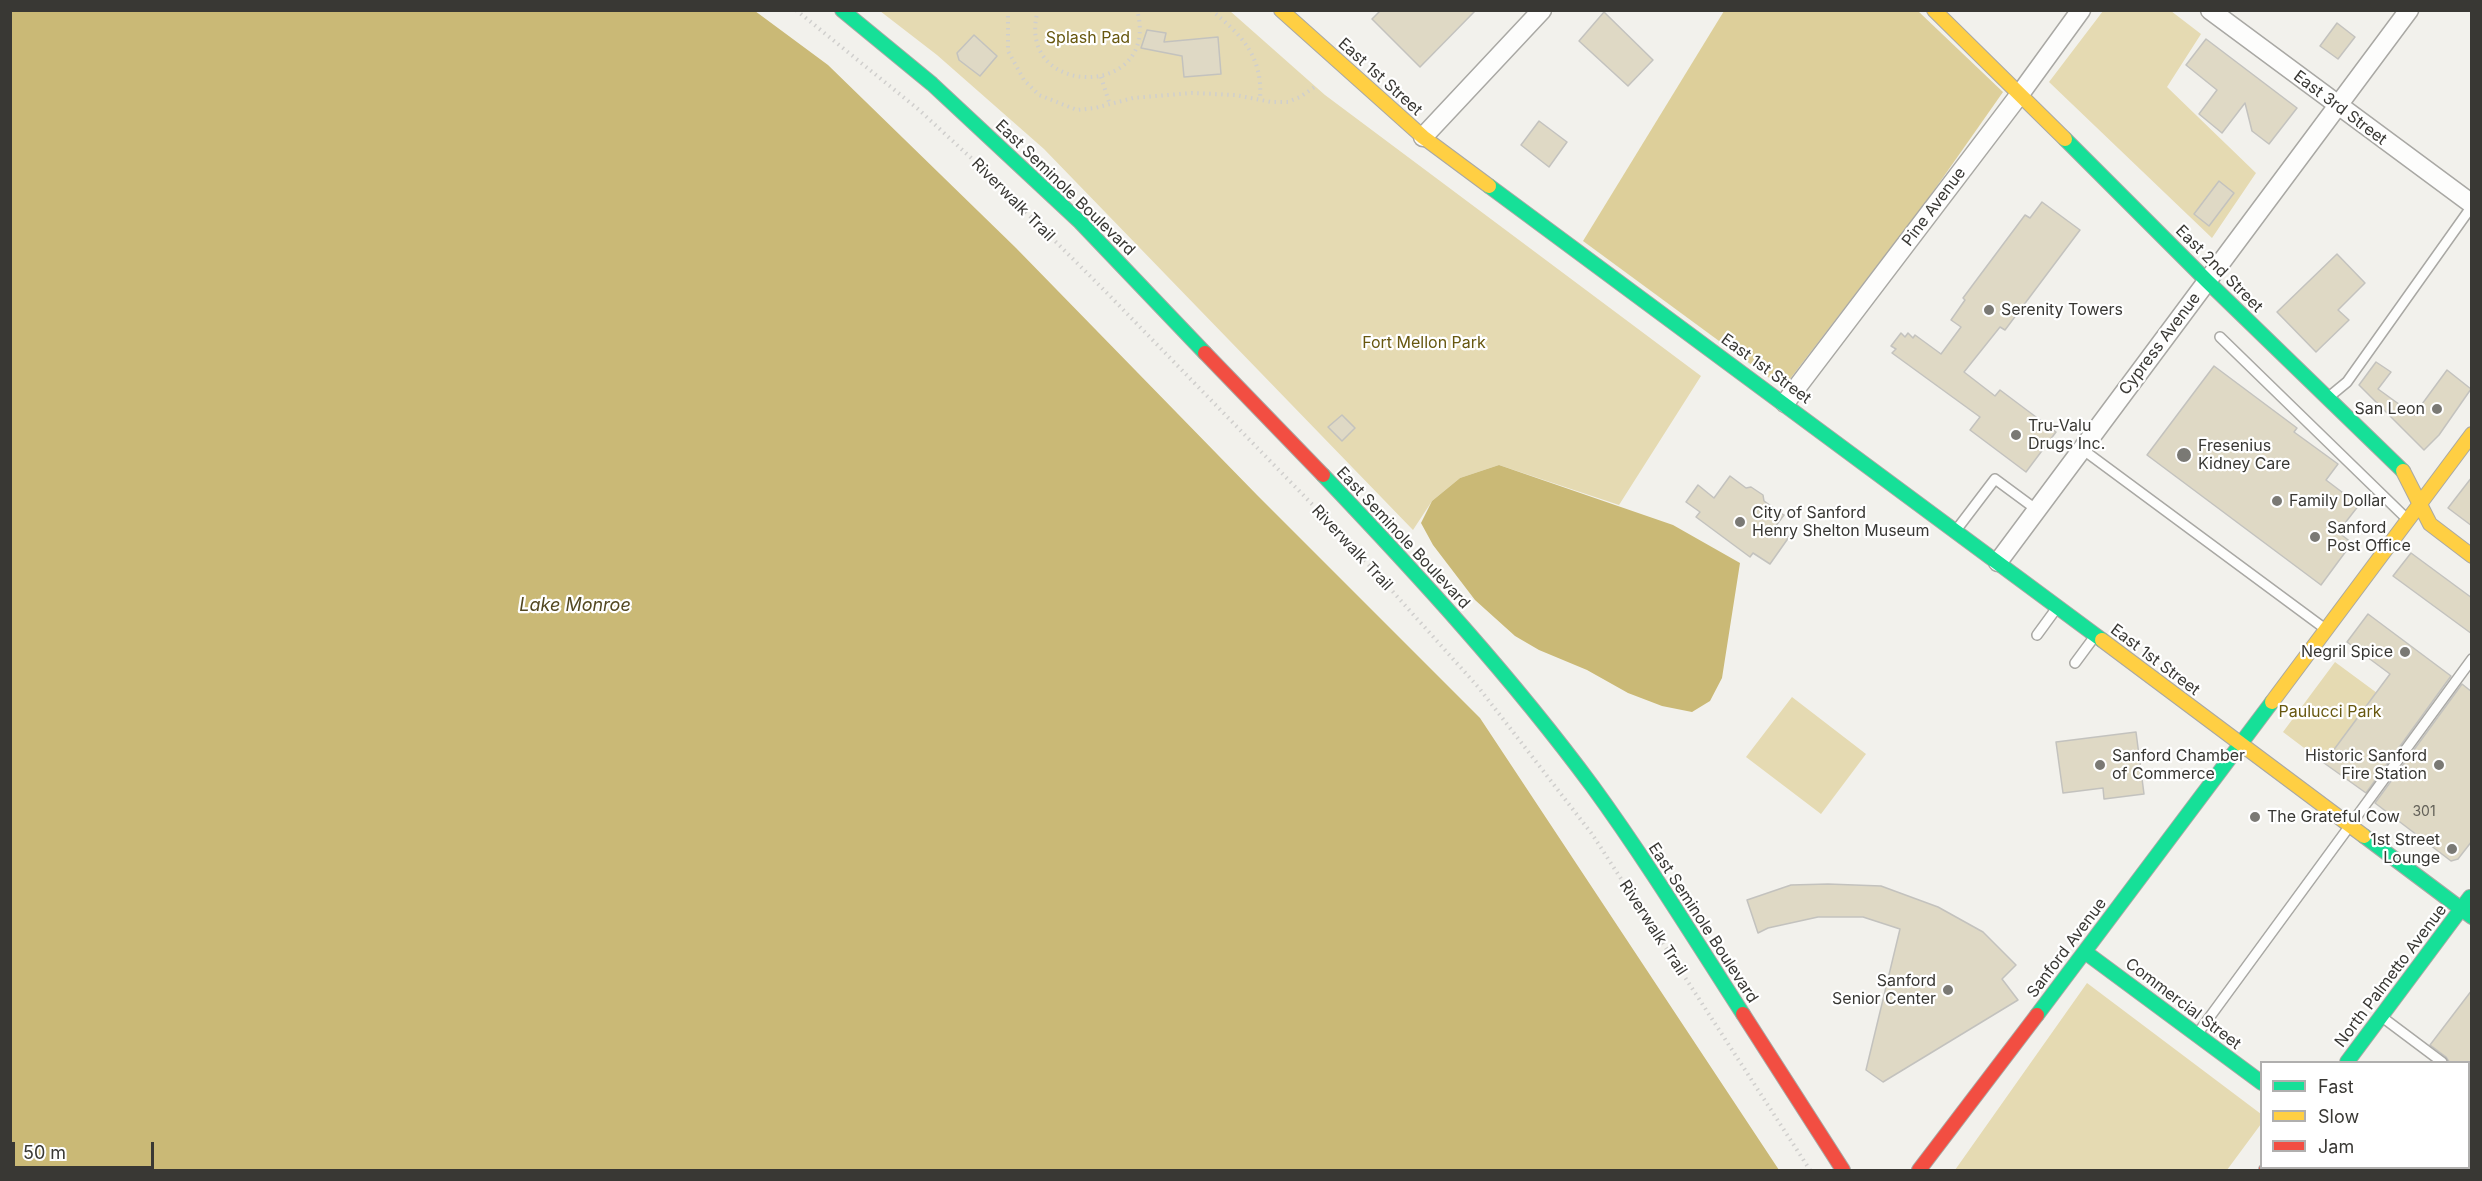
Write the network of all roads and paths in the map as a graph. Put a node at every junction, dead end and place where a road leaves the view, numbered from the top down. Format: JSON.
{"nodes":[{"id":1,"x":796,"y":10,"type":"edge"},
{"id":2,"x":842,"y":10,"type":"edge"},
{"id":3,"x":1008,"y":10,"type":"edge"},
{"id":4,"x":1038,"y":10,"type":"edge"},
{"id":5,"x":1137,"y":10,"type":"edge"},
{"id":6,"x":1211,"y":10,"type":"edge"},
{"id":7,"x":1281,"y":10,"type":"edge"},
{"id":8,"x":1542,"y":10,"type":"edge"},
{"id":9,"x":1934,"y":10,"type":"edge"},
{"id":10,"x":2081,"y":10,"type":"edge"},
{"id":11,"x":2210,"y":10,"type":"edge"},
{"id":12,"x":2409,"y":10,"type":"edge"},
{"id":13,"x":1101,"y":77,"type":"junction"},
{"id":14,"x":1316,"y":86,"type":"dead end"},
{"id":15,"x":2020,"y":94,"type":"junction"},
{"id":16,"x":1260,"y":99,"type":"junction"},
{"id":17,"x":1110,"y":105,"type":"junction"},
{"id":18,"x":2338,"y":107,"type":"junction"},
{"id":19,"x":1423,"y":137,"type":"junction"},
{"id":20,"x":2472,"y":205,"type":"edge"},
{"id":21,"x":2207,"y":281,"type":"junction"},
{"id":22,"x":2220,"y":337,"type":"dead end"},
{"id":23,"x":2328,"y":398,"type":"junction"},
{"id":24,"x":1785,"y":403,"type":"junction"},
{"id":25,"x":2472,"y":434,"type":"edge"},
{"id":26,"x":2082,"y":449,"type":"junction"},
{"id":27,"x":2420,"y":504,"type":"junction"},
{"id":28,"x":2037,"y":510,"type":"junction"},
{"id":29,"x":2408,"y":520,"type":"junction"},
{"id":30,"x":1956,"y":531,"type":"junction"},
{"id":31,"x":2472,"y":556,"type":"edge"},
{"id":32,"x":1998,"y":562,"type":"junction"},
{"id":33,"x":2058,"y":607,"type":"junction"},
{"id":34,"x":2326,"y":630,"type":"junction"},
{"id":35,"x":2037,"y":635,"type":"dead end"},
{"id":36,"x":2096,"y":635,"type":"junction"},
{"id":37,"x":2472,"y":658,"type":"edge"},
{"id":38,"x":2075,"y":663,"type":"dead end"},
{"id":39,"x":2239,"y":744,"type":"junction"},
{"id":40,"x":2349,"y":826,"type":"junction"},
{"id":41,"x":2472,"y":895,"type":"edge"},
{"id":42,"x":2467,"y":913,"type":"edge"},
{"id":43,"x":2085,"y":952,"type":"junction"},
{"id":44,"x":2381,"y":1017,"type":"junction"},
{"id":45,"x":2197,"y":1035,"type":"junction"},
{"id":46,"x":2348,"y":1061,"type":"edge"},
{"id":47,"x":2441,"y":1061,"type":"edge"},
{"id":48,"x":2260,"y":1082,"type":"edge"},
{"id":49,"x":1810,"y":1170,"type":"edge"},
{"id":50,"x":1843,"y":1170,"type":"edge"},
{"id":51,"x":1919,"y":1170,"type":"edge"}],
"edges":[{"from":1,"to":49,"type":"path","name":"Riverwalk Trail"},
{"from":2,"to":50,"type":"street","name":"East Seminole Boulevard"},
{"from":3,"to":17,"type":"path"},
{"from":4,"to":13,"type":"path"},
{"from":5,"to":13,"type":"path"},
{"from":6,"to":16,"type":"path"},
{"from":7,"to":19,"type":"street","name":"East 1st Street"},
{"from":8,"to":19,"type":"street"},
{"from":9,"to":15,"type":"street","name":"East 2nd Street"},
{"from":10,"to":15,"type":"street","name":"Pine Avenue"},
{"from":11,"to":18,"type":"street","name":"East 3rd Street"},
{"from":12,"to":18,"type":"street","name":"Cypress Avenue"},
{"from":13,"to":17,"type":"path"},
{"from":14,"to":16,"type":"path"},
{"from":15,"to":21,"type":"street","name":"East 2nd Street"},
{"from":15,"to":24,"type":"street","name":"Pine Avenue"},
{"from":16,"to":17,"type":"path"},
{"from":18,"to":20,"type":"street","name":"East 3rd Street"},
{"from":18,"to":21,"type":"street","name":"Cypress Avenue"},
{"from":19,"to":24,"type":"street","name":"East 1st Street"},
{"from":20,"to":23,"type":"lane"},
{"from":21,"to":23,"type":"street","name":"East 2nd Street"},
{"from":21,"to":26,"type":"street","name":"Cypress Avenue"},
{"from":22,"to":29,"type":"lane"},
{"from":23,"to":27,"type":"street","name":"East 2nd Street"},
{"from":24,"to":30,"type":"street","name":"East 1st Street"},
{"from":25,"to":27,"type":"street","name":"Sanford Avenue"},
{"from":26,"to":28,"type":"street","name":"Cypress Avenue"},
{"from":26,"to":34,"type":"lane"},
{"from":27,"to":29,"type":"street","name":"Sanford Avenue"},
{"from":27,"to":31,"type":"street","name":"East 2nd Street"},
{"from":28,"to":30,"type":"lane"},
{"from":28,"to":32,"type":"street","name":"Cypress Avenue"},
{"from":29,"to":34,"type":"street","name":"Sanford Avenue"},
{"from":30,"to":32,"type":"street","name":"East 1st Street"},
{"from":32,"to":33,"type":"street","name":"East 1st Street"},
{"from":33,"to":35,"type":"lane"},
{"from":33,"to":36,"type":"street","name":"East 1st Street"},
{"from":34,"to":39,"type":"street","name":"Sanford Avenue"},
{"from":36,"to":38,"type":"lane"},
{"from":36,"to":39,"type":"street","name":"East 1st Street"},
{"from":37,"to":40,"type":"lane"},
{"from":39,"to":40,"type":"street","name":"East 1st Street"},
{"from":39,"to":43,"type":"street","name":"Sanford Avenue"},
{"from":40,"to":42,"type":"street","name":"East 1st Street"},
{"from":40,"to":45,"type":"lane"},
{"from":41,"to":42,"type":"street","name":"North Palmetto Avenue"},
{"from":42,"to":44,"type":"street","name":"North Palmetto Avenue"},
{"from":43,"to":45,"type":"street","name":"Commercial Street"},
{"from":43,"to":51,"type":"street","name":"Sanford Avenue"},
{"from":44,"to":46,"type":"street","name":"North Palmetto Avenue"},
{"from":44,"to":47,"type":"lane"},
{"from":45,"to":48,"type":"street","name":"Commercial Street"}]}
